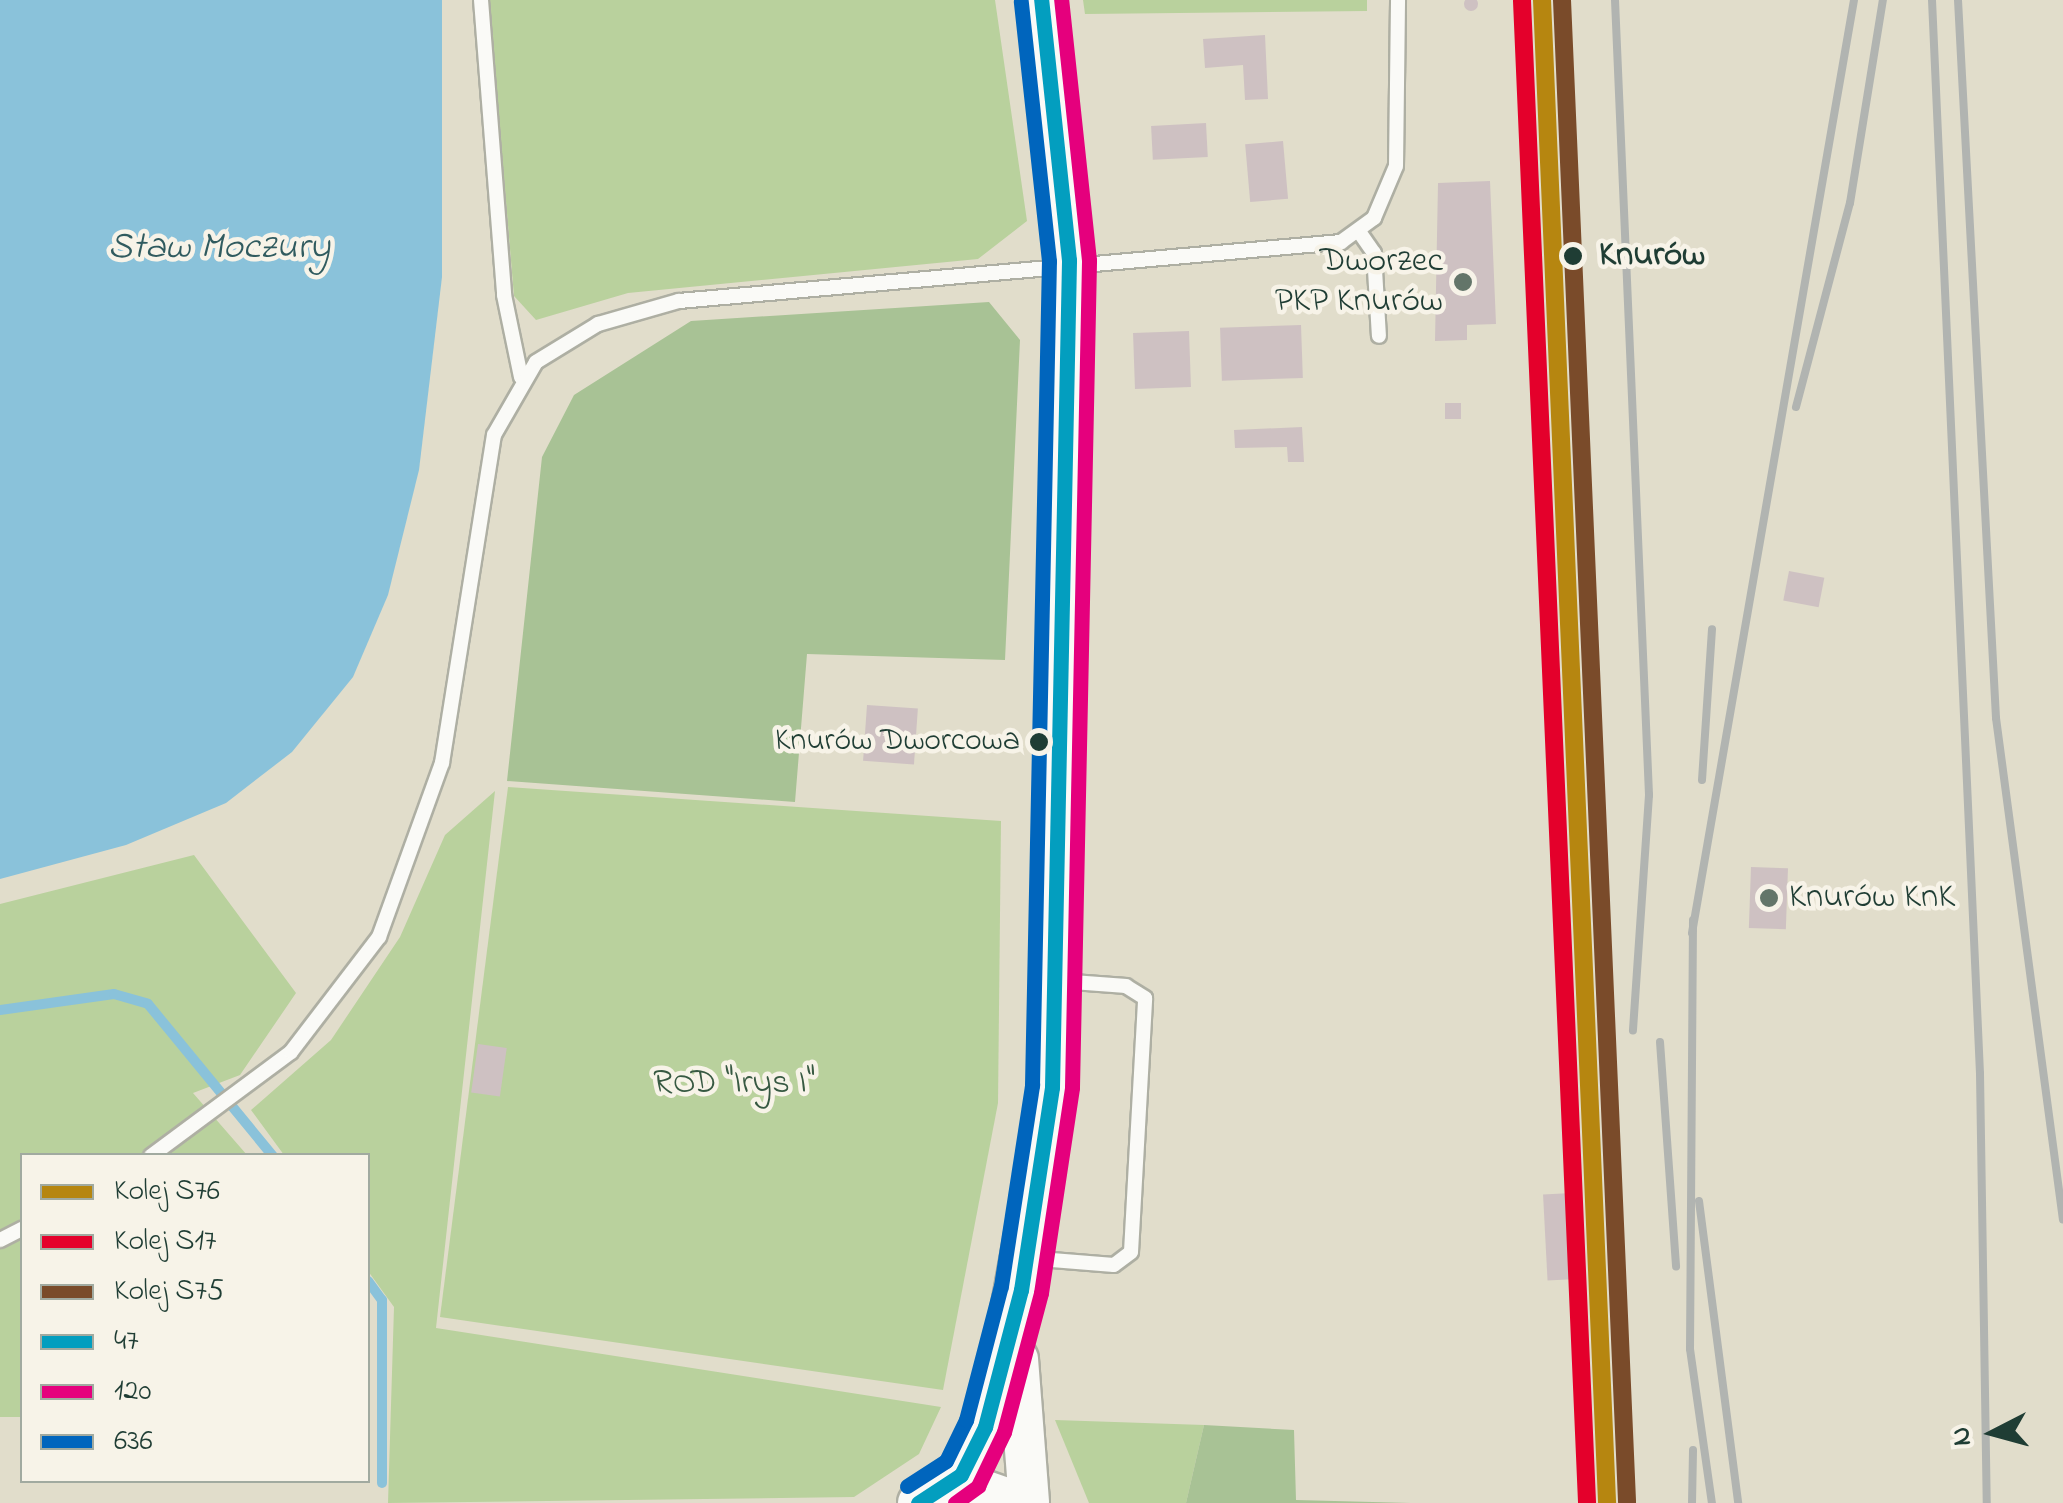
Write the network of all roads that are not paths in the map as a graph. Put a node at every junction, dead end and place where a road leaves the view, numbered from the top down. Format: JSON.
{"nodes":[{"id":1,"x":481,"y":0,"type":"edge"},
{"id":2,"x":1041,"y":0,"type":"edge"},
{"id":3,"x":1398,"y":0,"type":"edge"},
{"id":4,"x":1360,"y":233,"type":"junction"},
{"id":5,"x":1069,"y":260,"type":"junction"},
{"id":6,"x":1379,"y":336,"type":"dead end"},
{"id":7,"x":521,"y":377,"type":"junction"},
{"id":8,"x":1058,"y":981,"type":"junction"},
{"id":9,"x":156,"y":1153,"type":"edge"},
{"id":10,"x":1024,"y":1274,"type":"junction"},
{"id":11,"x":933,"y":1495,"type":"edge"},
{"id":12,"x":1020,"y":1503,"type":"edge"},
{"id":13,"x":1029,"y":1503,"type":"edge"}],
"edges":[{"from":1,"to":7,"type":"lane"},
{"from":2,"to":5,"type":"main road"},
{"from":3,"to":4,"type":"lane"},
{"from":4,"to":5,"type":"lane"},
{"from":4,"to":6,"type":"lane"},
{"from":5,"to":7,"type":"lane"},
{"from":5,"to":8,"type":"main road"},
{"from":7,"to":9,"type":"lane"},
{"from":8,"to":10,"type":"main road"},
{"from":8,"to":10,"type":"lane"},
{"from":10,"to":11,"type":"main road"},
{"from":10,"to":13,"type":"main road"},
{"from":11,"to":12,"type":"main road"}]}
